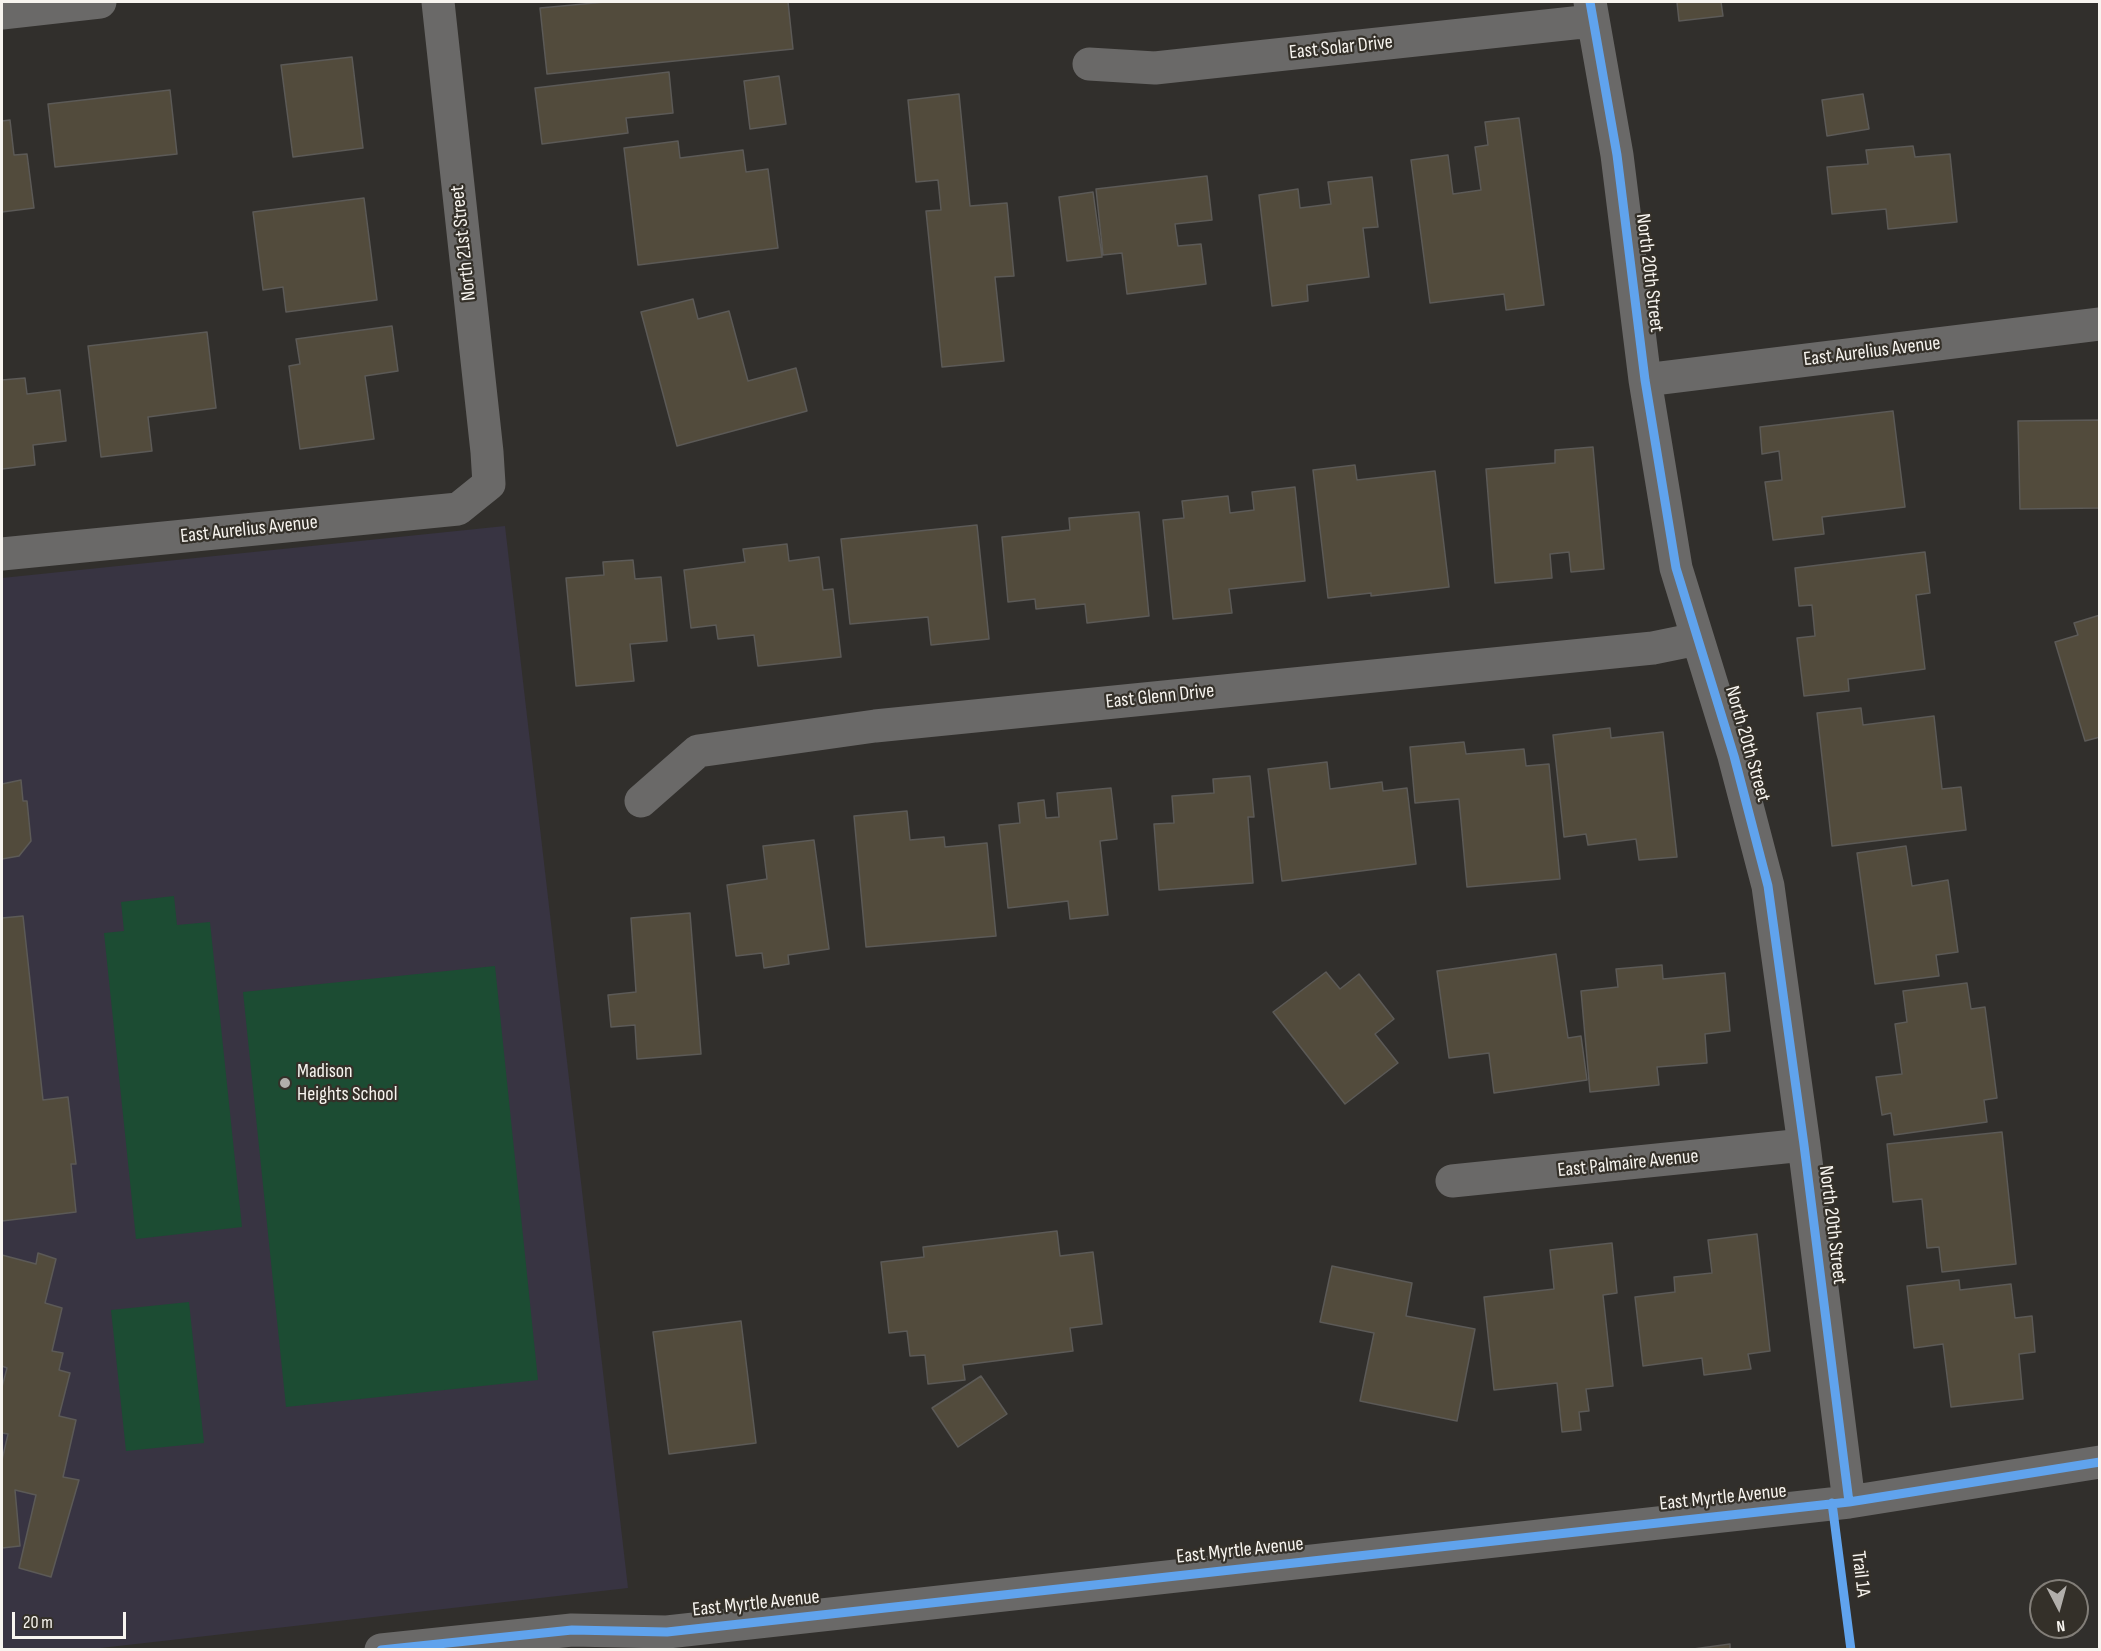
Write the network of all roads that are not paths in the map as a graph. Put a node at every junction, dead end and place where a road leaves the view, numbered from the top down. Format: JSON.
{"nodes":[{"id":1,"x":100,"y":2,"type":"edge"},
{"id":2,"x":438,"y":2,"type":"edge"},
{"id":3,"x":1591,"y":11,"type":"edge"},
{"id":4,"x":2,"y":12,"type":"edge"},
{"id":5,"x":1089,"y":64,"type":"dead end"},
{"id":6,"x":2100,"y":324,"type":"edge"},
{"id":7,"x":1645,"y":380,"type":"junction"},
{"id":8,"x":489,"y":484,"type":"joint"},
{"id":9,"x":2,"y":554,"type":"edge"},
{"id":10,"x":1697,"y":639,"type":"junction"},
{"id":11,"x":641,"y":801,"type":"dead end"},
{"id":12,"x":1804,"y":1145,"type":"junction"},
{"id":13,"x":1452,"y":1181,"type":"dead end"},
{"id":14,"x":2100,"y":1462,"type":"edge"},
{"id":15,"x":1840,"y":1503,"type":"junction"},
{"id":16,"x":668,"y":1641,"type":"edge"},
{"id":17,"x":381,"y":1650,"type":"edge"}],
"edges":[{"from":1,"to":4,"type":"street"},
{"from":2,"to":8,"type":"street","name":"North 21st Street"},
{"from":3,"to":5,"type":"street","name":"East Solar Drive"},
{"from":3,"to":7,"type":"street","name":"North 20th Street"},
{"from":6,"to":7,"type":"street","name":"East Aurelius Avenue"},
{"from":7,"to":10,"type":"street","name":"North 20th Street"},
{"from":8,"to":9,"type":"street","name":"East Aurelius Avenue"},
{"from":10,"to":11,"type":"street","name":"East Glenn Drive"},
{"from":10,"to":12,"type":"street","name":"North 20th Street"},
{"from":12,"to":13,"type":"street","name":"East Palmaire Avenue"},
{"from":12,"to":15,"type":"street","name":"North 20th Street"},
{"from":14,"to":15,"type":"street","name":"East Myrtle Avenue"},
{"from":15,"to":16,"type":"street","name":"East Myrtle Avenue"},
{"from":16,"to":17,"type":"street","name":"East Myrtle Avenue"}]}
